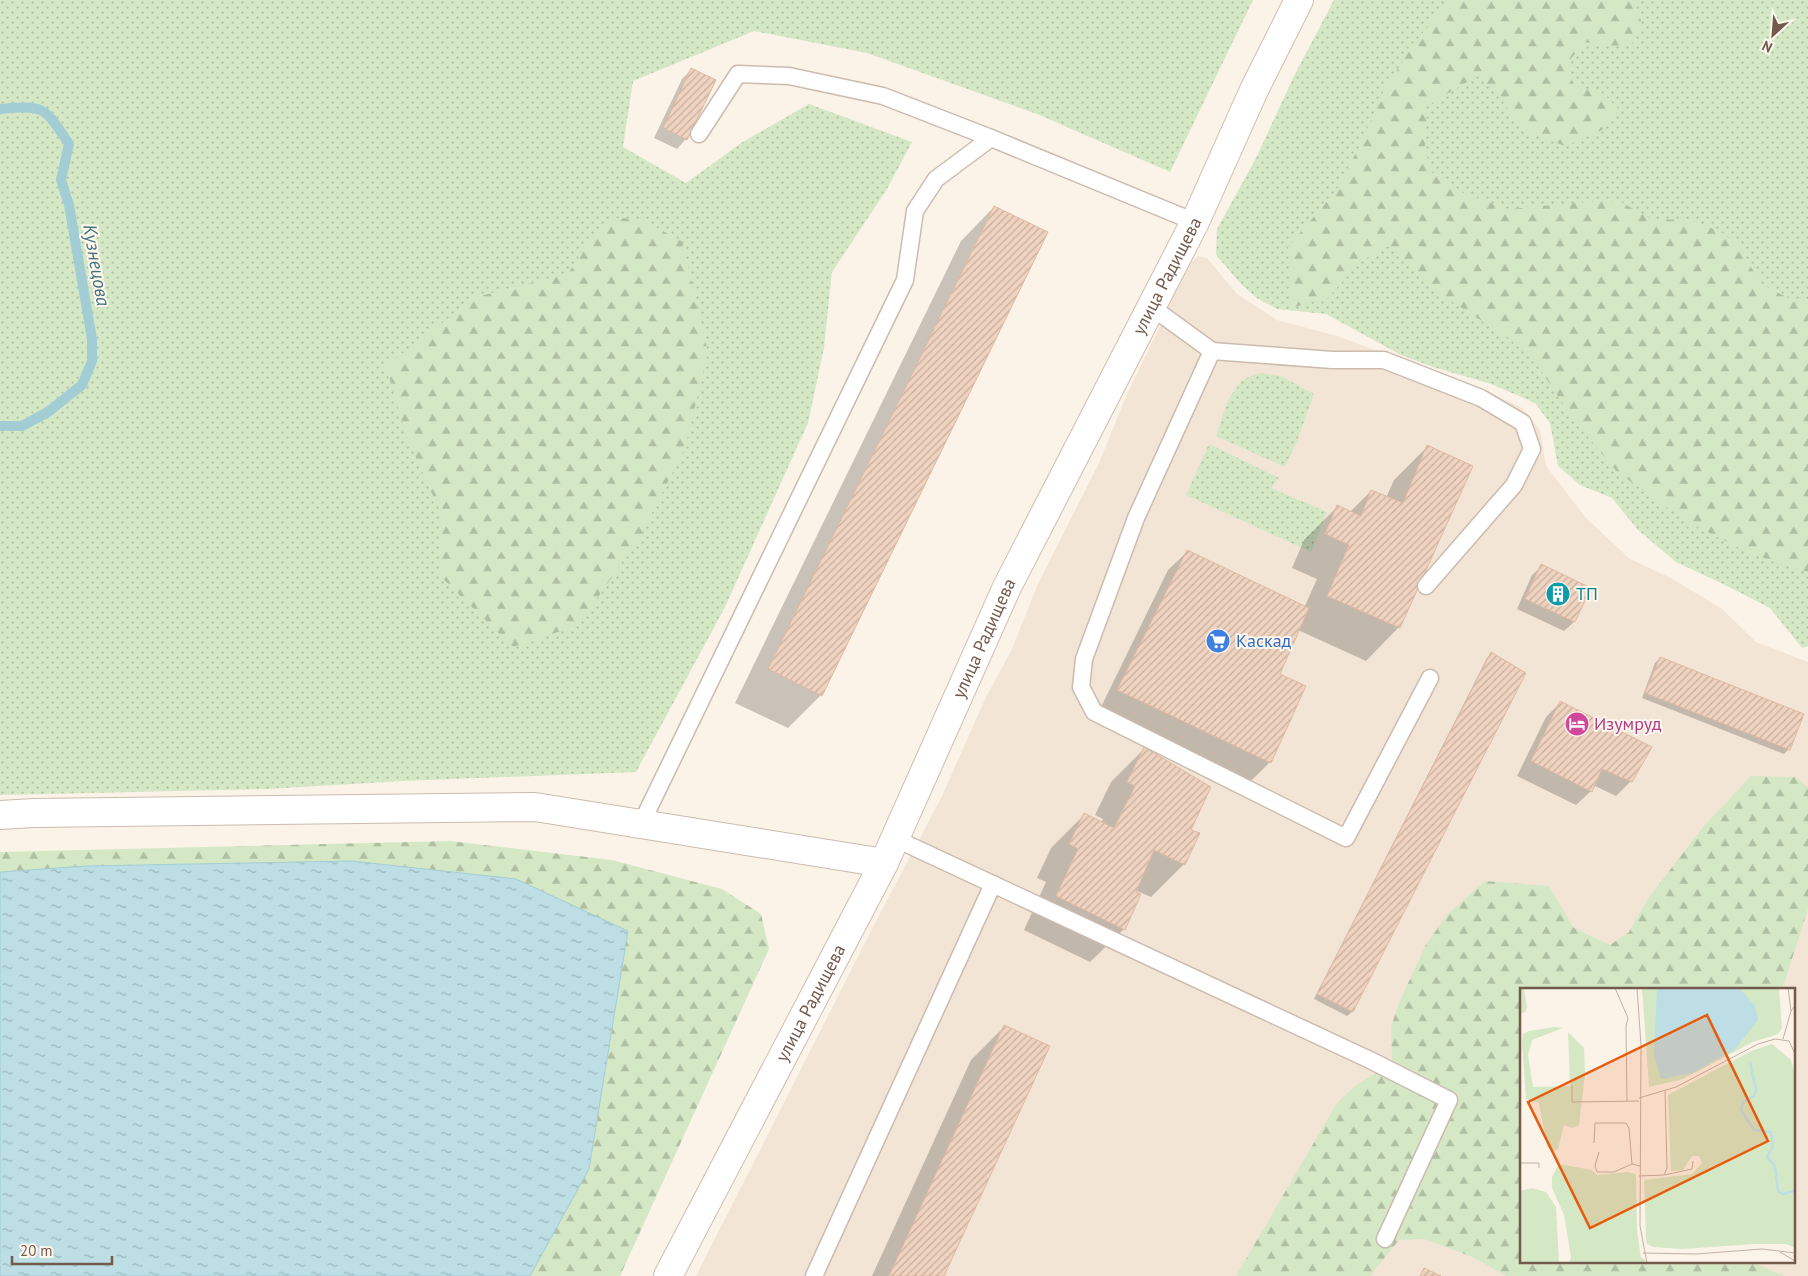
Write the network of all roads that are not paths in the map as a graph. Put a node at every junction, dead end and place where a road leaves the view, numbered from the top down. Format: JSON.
{"nodes":[{"id":1,"x":1299,"y":0,"type":"edge"},
{"id":2,"x":699,"y":134,"type":"dead end"},
{"id":3,"x":991,"y":138,"type":"junction"},
{"id":4,"x":1195,"y":222,"type":"junction"},
{"id":5,"x":1150,"y":306,"type":"junction"},
{"id":6,"x":1212,"y":351,"type":"junction"},
{"id":7,"x":1426,"y":586,"type":"dead end"},
{"id":8,"x":1430,"y":678,"type":"dead end"},
{"id":9,"x":0,"y":815,"type":"edge"},
{"id":10,"x":641,"y":824,"type":"junction"},
{"id":11,"x":896,"y":839,"type":"junction"},
{"id":12,"x":884,"y":863,"type":"junction"},
{"id":13,"x":992,"y":884,"type":"junction"},
{"id":14,"x":1385,"y":1239,"type":"dead end"},
{"id":15,"x":668,"y":1276,"type":"edge"},
{"id":16,"x":814,"y":1276,"type":"edge"}],
"edges":[{"from":1,"to":4,"type":"street","name":"улица Радищева"},
{"from":2,"to":3,"type":"lane"},
{"from":3,"to":4,"type":"lane"},
{"from":3,"to":10,"type":"lane"},
{"from":4,"to":5,"type":"street","name":"улица Радищева"},
{"from":5,"to":6,"type":"lane"},
{"from":5,"to":11,"type":"street","name":"улица Радищева"},
{"from":6,"to":7,"type":"lane"},
{"from":6,"to":8,"type":"lane"},
{"from":9,"to":10,"type":"street"},
{"from":10,"to":12,"type":"street"},
{"from":11,"to":12,"type":"street","name":"улица Радищева"},
{"from":11,"to":13,"type":"lane"},
{"from":12,"to":15,"type":"street","name":"улица Радищева"},
{"from":13,"to":14,"type":"lane"},
{"from":13,"to":16,"type":"lane"}]}
